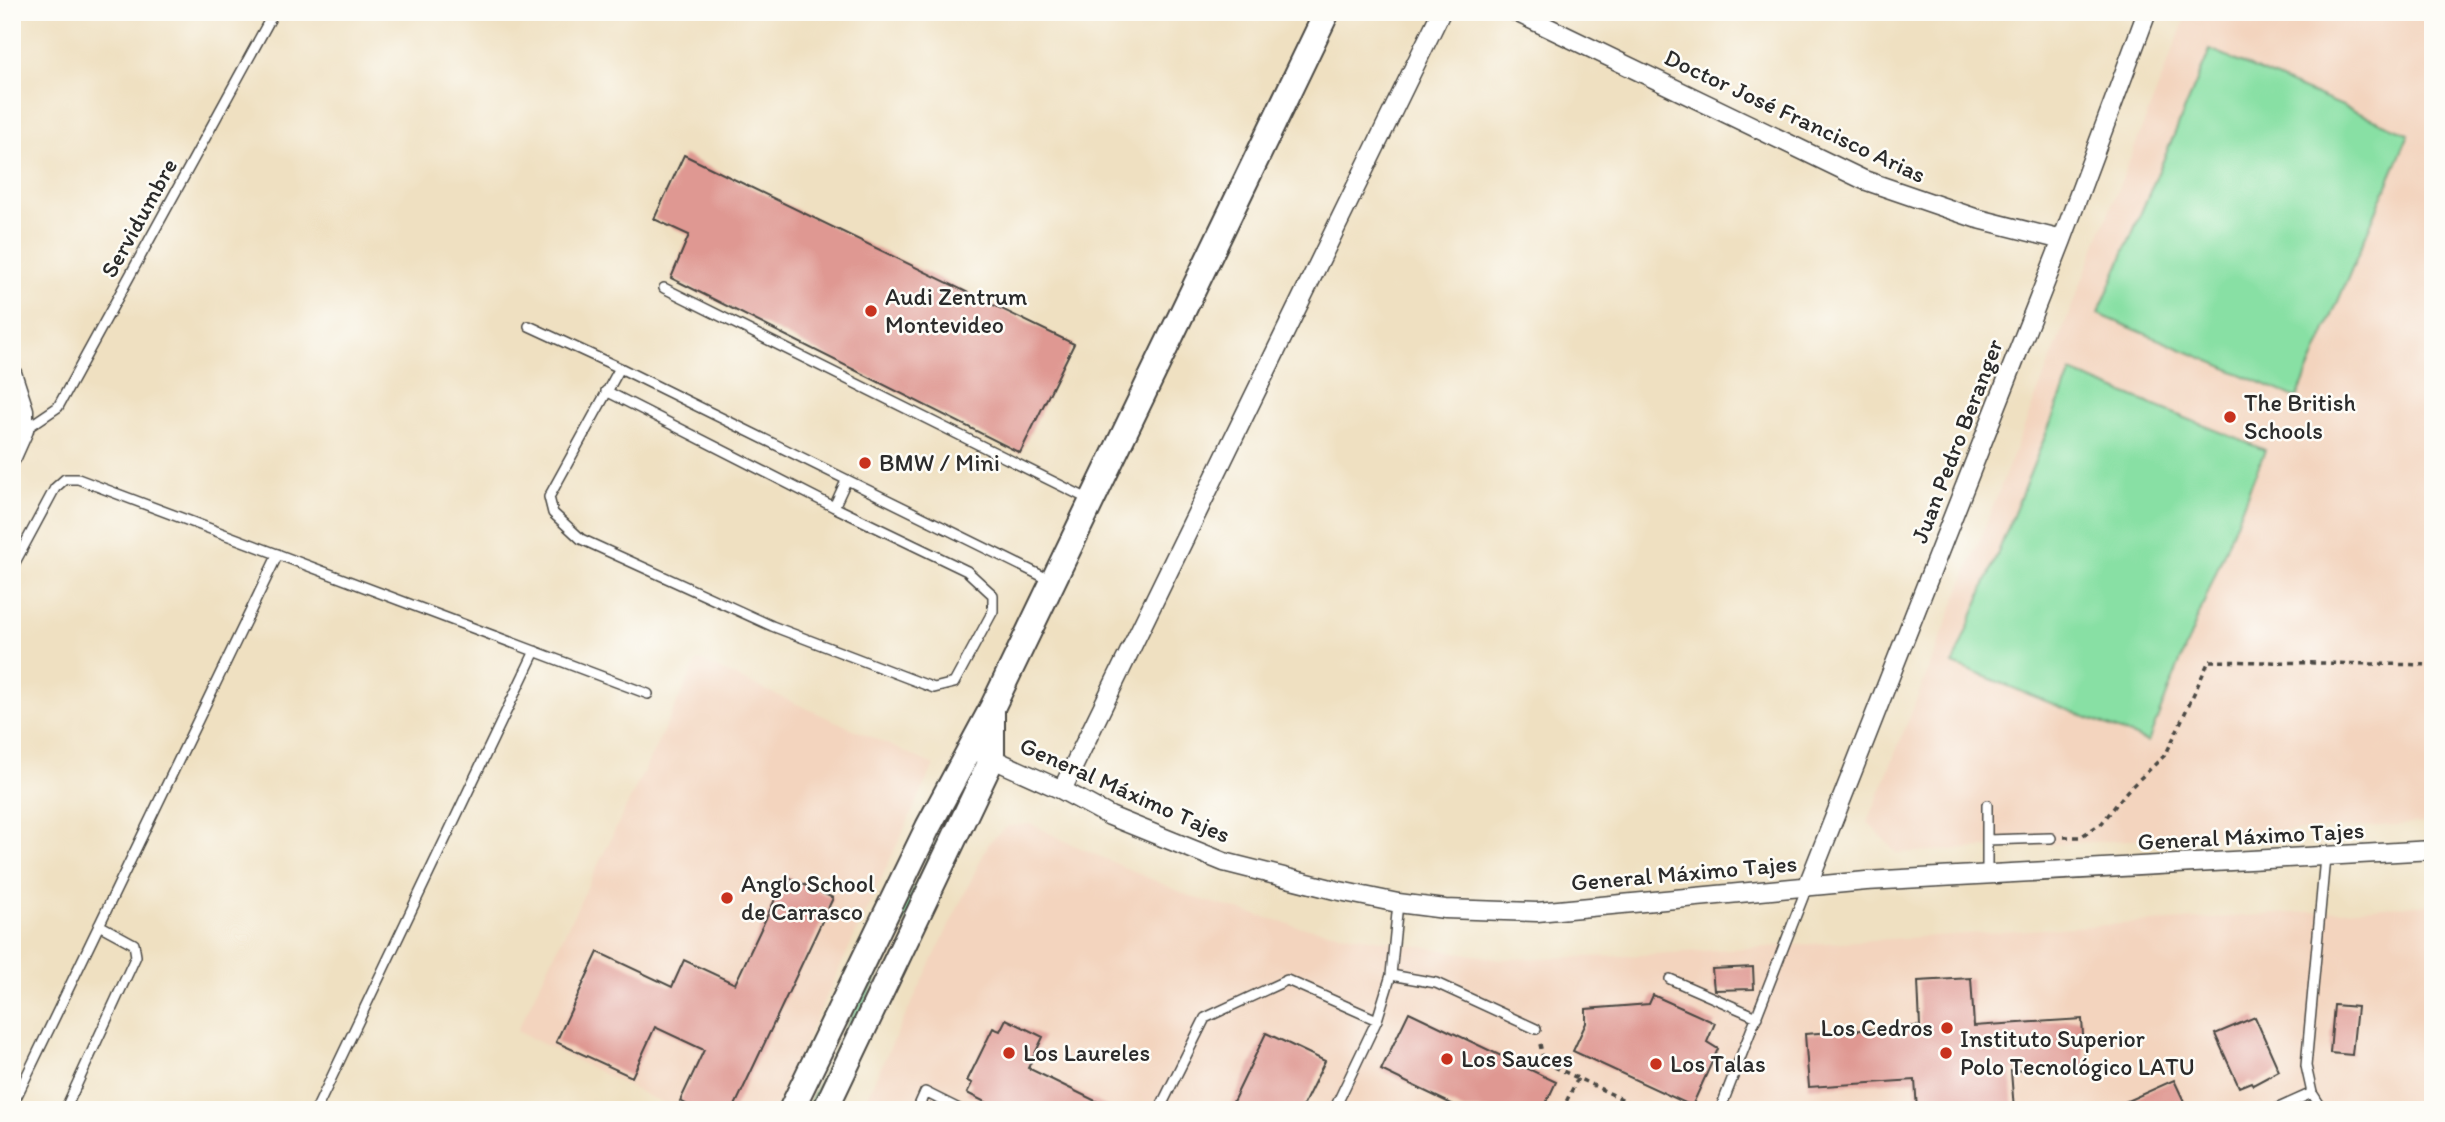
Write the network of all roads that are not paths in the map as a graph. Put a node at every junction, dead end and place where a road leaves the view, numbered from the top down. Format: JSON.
{"nodes":[{"id":1,"x":274,"y":12,"type":"edge"},
{"id":2,"x":1328,"y":12,"type":"edge"},
{"id":3,"x":1441,"y":12,"type":"edge"},
{"id":4,"x":1516,"y":12,"type":"edge"},
{"id":5,"x":2147,"y":12,"type":"edge"},
{"id":6,"x":2062,"y":240,"type":"junction"},
{"id":7,"x":664,"y":288,"type":"dead end"},
{"id":8,"x":529,"y":326,"type":"dead end"},
{"id":9,"x":620,"y":368,"type":"junction"},
{"id":10,"x":12,"y":373,"type":"edge"},
{"id":11,"x":606,"y":391,"type":"junction"},
{"id":12,"x":24,"y":430,"type":"junction"},
{"id":13,"x":12,"y":457,"type":"edge"},
{"id":14,"x":846,"y":481,"type":"junction"},
{"id":15,"x":1092,"y":500,"type":"junction"},
{"id":16,"x":834,"y":508,"type":"junction"},
{"id":17,"x":278,"y":554,"type":"junction"},
{"id":18,"x":12,"y":568,"type":"edge"},
{"id":19,"x":1051,"y":581,"type":"junction"},
{"id":20,"x":535,"y":651,"type":"junction"},
{"id":21,"x":648,"y":694,"type":"dead end"},
{"id":22,"x":992,"y":708,"type":"junction"},
{"id":23,"x":970,"y":747,"type":"junction"},
{"id":24,"x":992,"y":759,"type":"junction"},
{"id":25,"x":1062,"y":790,"type":"junction"},
{"id":26,"x":1987,"y":805,"type":"dead end"},
{"id":27,"x":2051,"y":838,"type":"road end"},
{"id":28,"x":1987,"y":840,"type":"junction"},
{"id":29,"x":2433,"y":850,"type":"edge"},
{"id":30,"x":2325,"y":857,"type":"junction"},
{"id":31,"x":1987,"y":875,"type":"junction"},
{"id":32,"x":1807,"y":887,"type":"junction"},
{"id":33,"x":1398,"y":903,"type":"junction"},
{"id":34,"x":99,"y":925,"type":"junction"},
{"id":35,"x":1391,"y":975,"type":"junction"},
{"id":36,"x":1670,"y":979,"type":"dead end"},
{"id":37,"x":1757,"y":1017,"type":"junction"},
{"id":38,"x":1377,"y":1020,"type":"junction"},
{"id":39,"x":1536,"y":1029,"type":"road end"},
{"id":40,"x":2312,"y":1093,"type":"junction"},
{"id":41,"x":12,"y":1106,"type":"edge"},
{"id":42,"x":65,"y":1110,"type":"edge"},
{"id":43,"x":316,"y":1110,"type":"edge"},
{"id":44,"x":791,"y":1110,"type":"edge"},
{"id":45,"x":825,"y":1110,"type":"edge"},
{"id":46,"x":917,"y":1110,"type":"edge"},
{"id":47,"x":961,"y":1110,"type":"edge"},
{"id":48,"x":1159,"y":1110,"type":"edge"},
{"id":49,"x":1334,"y":1110,"type":"edge"},
{"id":50,"x":1720,"y":1110,"type":"edge"},
{"id":51,"x":2274,"y":1110,"type":"edge"},
{"id":52,"x":2323,"y":1110,"type":"edge"}],
"edges":[{"from":1,"to":12,"type":"lane","name":"Servidumbre"},
{"from":2,"to":15,"type":"street"},
{"from":3,"to":25,"type":"street"},
{"from":4,"to":6,"type":"street","name":"Doctor José Francisco Arias"},
{"from":5,"to":6,"type":"street","name":"Juan Pedro Beranger"},
{"from":6,"to":32,"type":"street","name":"Juan Pedro Beranger"},
{"from":7,"to":15,"type":"lane"},
{"from":8,"to":9,"type":"lane"},
{"from":9,"to":11,"type":"lane"},
{"from":9,"to":14,"type":"lane"},
{"from":10,"to":12,"type":"street"},
{"from":11,"to":16,"type":"lane"},
{"from":11,"to":16,"type":"lane"},
{"from":12,"to":13,"type":"street"},
{"from":14,"to":16,"type":"lane"},
{"from":14,"to":19,"type":"lane"},
{"from":15,"to":19,"type":"street"},
{"from":17,"to":18,"type":"lane"},
{"from":17,"to":20,"type":"lane"},
{"from":17,"to":34,"type":"lane"},
{"from":19,"to":22,"type":"street"},
{"from":20,"to":21,"type":"lane"},
{"from":20,"to":43,"type":"lane"},
{"from":22,"to":23,"type":"street"},
{"from":22,"to":24,"type":"street"},
{"from":23,"to":24,"type":"street","name":"General Máximo Tajes"},
{"from":23,"to":44,"type":"street"},
{"from":24,"to":25,"type":"street","name":"General Máximo Tajes"},
{"from":24,"to":45,"type":"street"},
{"from":25,"to":33,"type":"street","name":"General Máximo Tajes"},
{"from":26,"to":28,"type":"lane"},
{"from":27,"to":28,"type":"lane"},
{"from":28,"to":31,"type":"lane"},
{"from":29,"to":30,"type":"street","name":"General Máximo Tajes"},
{"from":30,"to":31,"type":"street","name":"General Máximo Tajes"},
{"from":30,"to":40,"type":"lane"},
{"from":31,"to":32,"type":"street","name":"General Máximo Tajes"},
{"from":32,"to":33,"type":"street","name":"General Máximo Tajes"},
{"from":32,"to":37,"type":"lane"},
{"from":33,"to":35,"type":"lane"},
{"from":34,"to":41,"type":"lane"},
{"from":34,"to":42,"type":"lane"},
{"from":35,"to":38,"type":"lane"},
{"from":35,"to":39,"type":"lane"},
{"from":36,"to":37,"type":"lane"},
{"from":37,"to":50,"type":"lane"},
{"from":38,"to":48,"type":"lane"},
{"from":38,"to":49,"type":"lane"},
{"from":40,"to":51,"type":"lane"},
{"from":40,"to":52,"type":"lane"},
{"from":46,"to":47,"type":"lane"}]}
